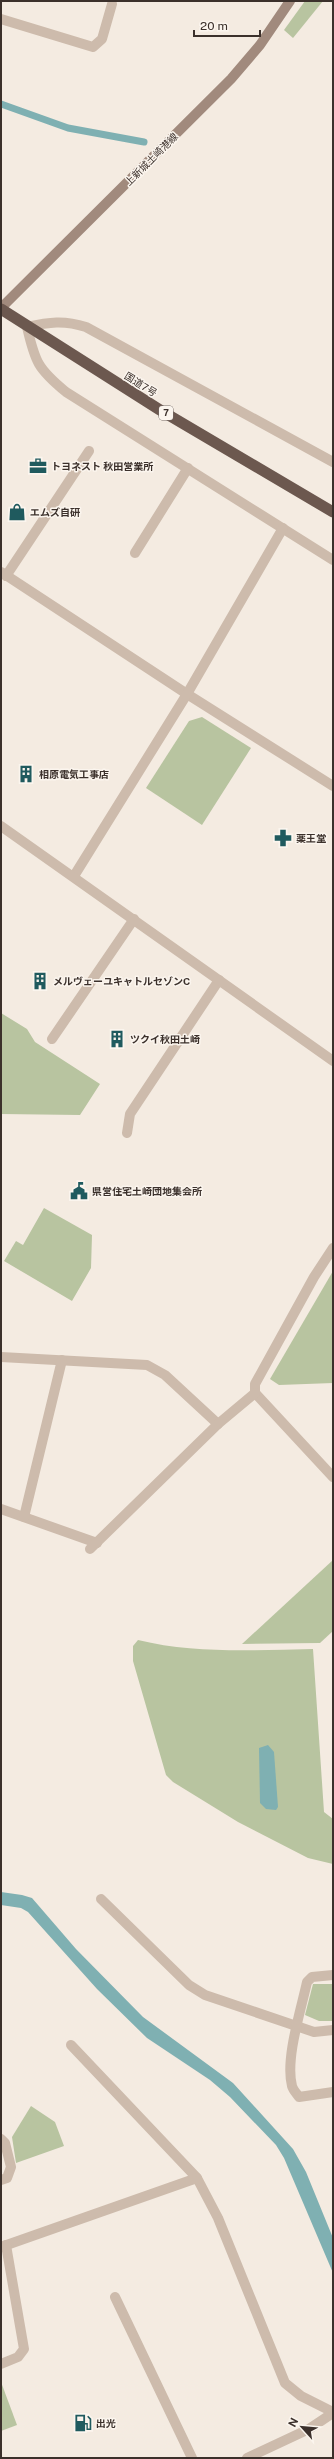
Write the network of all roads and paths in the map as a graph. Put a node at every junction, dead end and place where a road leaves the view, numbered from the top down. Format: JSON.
{"nodes":[{"id":1,"x":290,"y":1,"type":"edge"},
{"id":2,"x":112,"y":4,"type":"dead end"},
{"id":3,"x":1,"y":19,"type":"edge"},
{"id":4,"x":1,"y":308,"type":"edge"},
{"id":5,"x":27,"y":327,"type":"junction"},
{"id":6,"x":89,"y":451,"type":"dead end"},
{"id":7,"x":333,"y":462,"type":"edge"},
{"id":8,"x":188,"y":468,"type":"junction"},
{"id":9,"x":333,"y":512,"type":"edge"},
{"id":10,"x":283,"y":528,"type":"junction"},
{"id":11,"x":135,"y":553,"type":"dead end"},
{"id":12,"x":333,"y":560,"type":"edge"},
{"id":13,"x":4,"y":574,"type":"edge"},
{"id":14,"x":186,"y":694,"type":"junction"},
{"id":15,"x":333,"y":786,"type":"edge"},
{"id":16,"x":1,"y":826,"type":"edge"},
{"id":17,"x":74,"y":876,"type":"junction"},
{"id":18,"x":134,"y":919,"type":"junction"},
{"id":19,"x":220,"y":980,"type":"junction"},
{"id":20,"x":52,"y":1039,"type":"dead end"},
{"id":21,"x":333,"y":1061,"type":"edge"},
{"id":22,"x":127,"y":1133,"type":"dead end"},
{"id":23,"x":333,"y":1248,"type":"edge"},
{"id":24,"x":1,"y":1357,"type":"edge"},
{"id":25,"x":62,"y":1360,"type":"junction"},
{"id":26,"x":255,"y":1392,"type":"junction"},
{"id":27,"x":218,"y":1424,"type":"junction"},
{"id":28,"x":333,"y":1477,"type":"edge"},
{"id":29,"x":1,"y":1509,"type":"edge"},
{"id":30,"x":24,"y":1517,"type":"junction"},
{"id":31,"x":101,"y":1899,"type":"dead end"},
{"id":32,"x":333,"y":1975,"type":"edge"},
{"id":33,"x":298,"y":2026,"type":"junction"},
{"id":34,"x":333,"y":2030,"type":"edge"},
{"id":35,"x":71,"y":2045,"type":"dead end"},
{"id":36,"x":333,"y":2092,"type":"edge"},
{"id":37,"x":1,"y":2140,"type":"edge"},
{"id":38,"x":197,"y":2178,"type":"junction"},
{"id":39,"x":1,"y":2180,"type":"edge"},
{"id":40,"x":3,"y":2246,"type":"edge"},
{"id":41,"x":115,"y":2297,"type":"dead end"},
{"id":42,"x":1,"y":2364,"type":"edge"},
{"id":43,"x":333,"y":2412,"type":"edge"},
{"id":44,"x":192,"y":2458,"type":"edge"},
{"id":45,"x":247,"y":2458,"type":"edge"}],
"edges":[{"from":1,"to":4,"type":"main road","name":"上新城土崎港線"},
{"from":2,"to":3,"type":"street"},
{"from":4,"to":5,"type":"highway","name":"国道7号","number":"7"},
{"from":5,"to":7,"type":"street"},
{"from":5,"to":8,"type":"street"},
{"from":5,"to":9,"type":"highway","name":"国道7号","number":"7"},
{"from":6,"to":13,"type":"street"},
{"from":8,"to":10,"type":"street"},
{"from":8,"to":11,"type":"street"},
{"from":10,"to":12,"type":"street"},
{"from":10,"to":14,"type":"street"},
{"from":13,"to":14,"type":"street"},
{"from":14,"to":15,"type":"street"},
{"from":14,"to":17,"type":"street"},
{"from":16,"to":17,"type":"street"},
{"from":17,"to":18,"type":"street"},
{"from":18,"to":19,"type":"street"},
{"from":18,"to":20,"type":"street"},
{"from":19,"to":21,"type":"street"},
{"from":19,"to":22,"type":"street"},
{"from":23,"to":26,"type":"street"},
{"from":24,"to":25,"type":"street"},
{"from":25,"to":27,"type":"street"},
{"from":25,"to":30,"type":"street"},
{"from":26,"to":27,"type":"street"},
{"from":26,"to":28,"type":"street"},
{"from":27,"to":30,"type":"street"},
{"from":29,"to":30,"type":"street"},
{"from":31,"to":33,"type":"street"},
{"from":32,"to":33,"type":"street"},
{"from":33,"to":34,"type":"street"},
{"from":33,"to":36,"type":"street"},
{"from":35,"to":38,"type":"street"},
{"from":37,"to":39,"type":"street"},
{"from":38,"to":40,"type":"street"},
{"from":38,"to":43,"type":"street"},
{"from":40,"to":42,"type":"street"},
{"from":41,"to":44,"type":"street"},
{"from":43,"to":45,"type":"street"}]}
